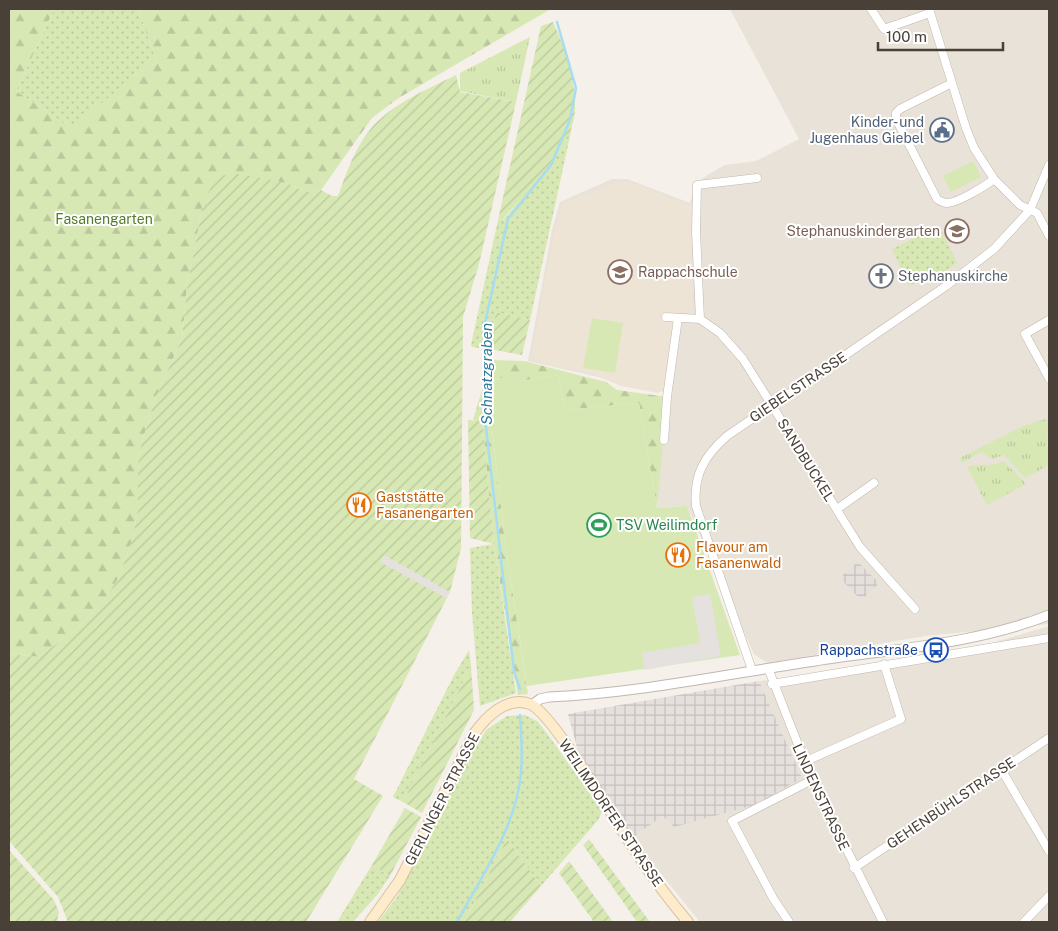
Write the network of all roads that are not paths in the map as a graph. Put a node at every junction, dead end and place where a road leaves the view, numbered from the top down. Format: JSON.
{"nodes":[{"id":1,"x":871,"y":9,"type":"edge"},
{"id":2,"x":930,"y":11,"type":"edge"},
{"id":3,"x":952,"y":83,"type":"junction"},
{"id":4,"x":1049,"y":165,"type":"edge"},
{"id":5,"x":757,"y":178,"type":"dead end"},
{"id":6,"x":994,"y":179,"type":"junction"},
{"id":7,"x":1030,"y":210,"type":"junction"},
{"id":8,"x":1049,"y":236,"type":"edge"},
{"id":9,"x":666,"y":317,"type":"dead end"},
{"id":10,"x":678,"y":318,"type":"junction"},
{"id":11,"x":700,"y":319,"type":"junction"},
{"id":12,"x":1049,"y":320,"type":"edge"},
{"id":13,"x":1049,"y":378,"type":"edge"},
{"id":14,"x":771,"y":404,"type":"junction"},
{"id":15,"x":664,"y":440,"type":"dead end"},
{"id":16,"x":874,"y":483,"type":"dead end"},
{"id":17,"x":837,"y":509,"type":"junction"},
{"id":18,"x":915,"y":610,"type":"dead end"},
{"id":19,"x":1049,"y":616,"type":"edge"},
{"id":20,"x":1049,"y":638,"type":"edge"},
{"id":21,"x":884,"y":664,"type":"junction"},
{"id":22,"x":768,"y":668,"type":"junction"},
{"id":23,"x":752,"y":670,"type":"junction"},
{"id":24,"x":772,"y":684,"type":"junction"},
{"id":25,"x":532,"y":705,"type":"junction"},
{"id":26,"x":1049,"y":738,"type":"edge"},
{"id":27,"x":804,"y":762,"type":"junction"},
{"id":28,"x":1001,"y":769,"type":"junction"},
{"id":29,"x":812,"y":780,"type":"junction"},
{"id":30,"x":1049,"y":850,"type":"edge"},
{"id":31,"x":854,"y":868,"type":"junction"},
{"id":32,"x":1049,"y":896,"type":"edge"},
{"id":33,"x":370,"y":922,"type":"edge"},
{"id":34,"x":688,"y":922,"type":"edge"},
{"id":35,"x":789,"y":922,"type":"edge"},
{"id":36,"x":883,"y":922,"type":"edge"},
{"id":37,"x":1024,"y":922,"type":"edge"}],
"edges":[{"from":1,"to":2,"type":"street"},
{"from":2,"to":3,"type":"street"},
{"from":3,"to":6,"type":"street"},
{"from":3,"to":6,"type":"street"},
{"from":4,"to":7,"type":"street","name":"GIEBELSTRASSE"},
{"from":5,"to":11,"type":"street"},
{"from":6,"to":7,"type":"street"},
{"from":7,"to":8,"type":"street"},
{"from":7,"to":14,"type":"street","name":"GIEBELSTRASSE"},
{"from":9,"to":10,"type":"street"},
{"from":10,"to":11,"type":"street"},
{"from":10,"to":15,"type":"street"},
{"from":11,"to":14,"type":"street","name":"SANDBUCKEL"},
{"from":12,"to":13,"type":"street"},
{"from":14,"to":17,"type":"street","name":"SANDBUCKEL"},
{"from":14,"to":23,"type":"street","name":"GIEBELSTRASSE"},
{"from":16,"to":17,"type":"street","name":"SANDBUCKEL"},
{"from":17,"to":18,"type":"street","name":"SANDBUCKEL"},
{"from":19,"to":22,"type":"street"},
{"from":20,"to":21,"type":"street"},
{"from":21,"to":24,"type":"street"},
{"from":21,"to":27,"type":"street"},
{"from":22,"to":23,"type":"street"},
{"from":22,"to":24,"type":"street","name":"LINDENSTRASSE"},
{"from":23,"to":25,"type":"street"},
{"from":24,"to":27,"type":"street","name":"LINDENSTRASSE"},
{"from":25,"to":33,"type":"main road","name":"GERLINGER STRASSE"},
{"from":25,"to":34,"type":"main road","name":"WEILIMDORFER STRASSE"},
{"from":26,"to":28,"type":"street","name":"GEHENBÜHLSTRASSE"},
{"from":27,"to":29,"type":"street","name":"LINDENSTRASSE"},
{"from":28,"to":30,"type":"street"},
{"from":28,"to":31,"type":"street","name":"GEHENBÜHLSTRASSE"},
{"from":29,"to":31,"type":"street","name":"LINDENSTRASSE"},
{"from":29,"to":35,"type":"street"},
{"from":31,"to":36,"type":"street","name":"LINDENSTRASSE"},
{"from":32,"to":37,"type":"street"}]}
